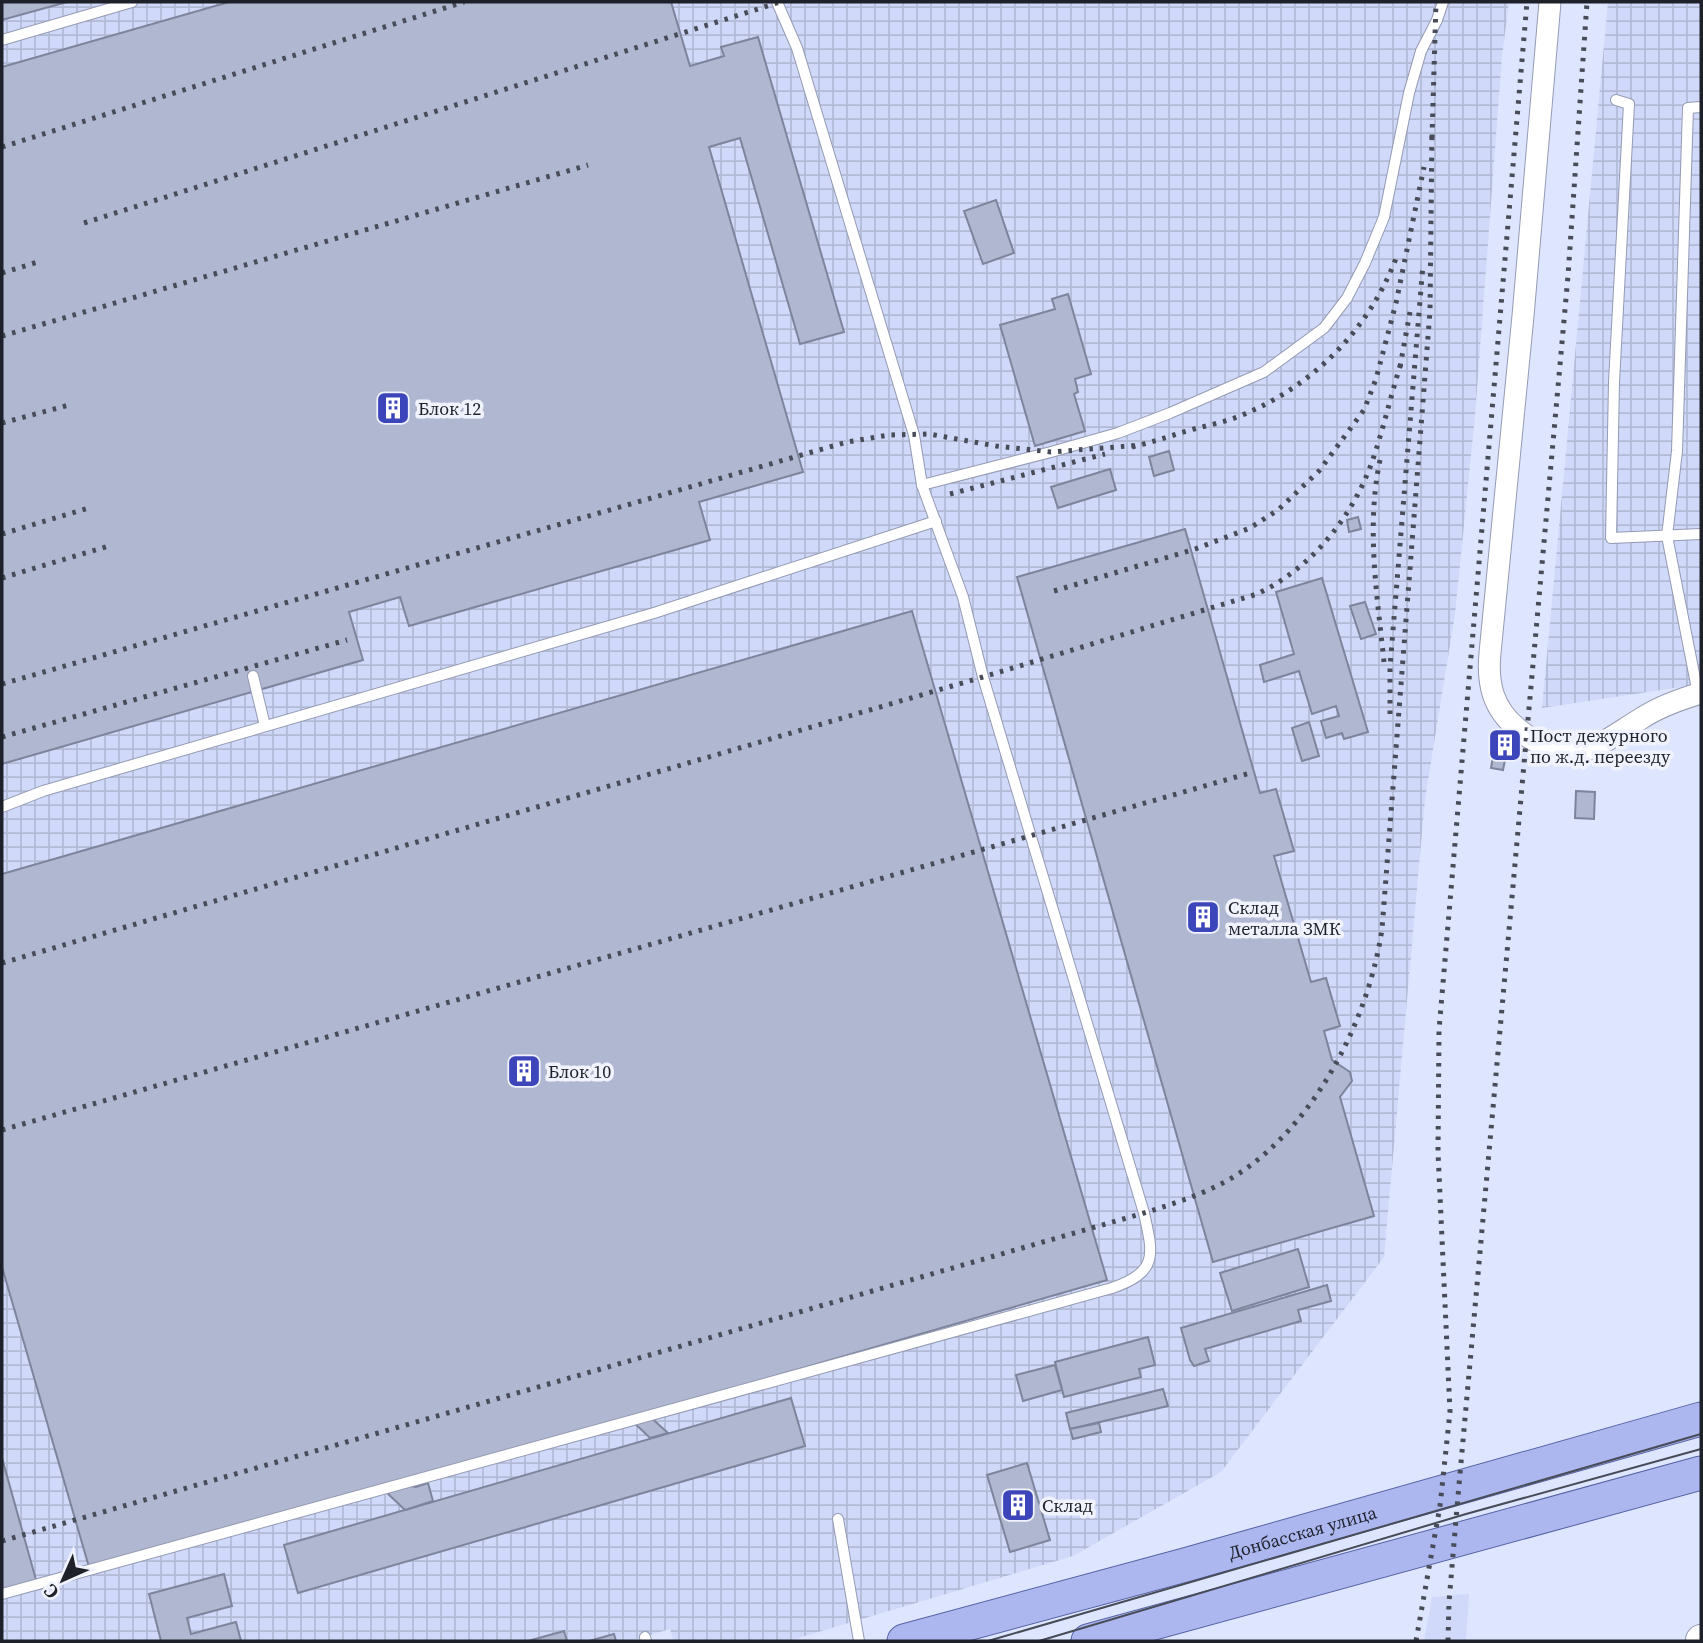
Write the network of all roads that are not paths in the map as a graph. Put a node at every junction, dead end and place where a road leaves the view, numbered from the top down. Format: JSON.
{"nodes":[{"id":1,"x":132,"y":2,"type":"edge"},
{"id":2,"x":777,"y":2,"type":"edge"},
{"id":3,"x":1443,"y":2,"type":"edge"},
{"id":4,"x":1550,"y":2,"type":"edge"},
{"id":5,"x":2,"y":40,"type":"edge"},
{"id":6,"x":1616,"y":100,"type":"dead end"},
{"id":7,"x":1701,"y":107,"type":"edge"},
{"id":8,"x":922,"y":485,"type":"junction"},
{"id":9,"x":936,"y":521,"type":"junction"},
{"id":10,"x":1701,"y":534,"type":"edge"},
{"id":11,"x":1667,"y":536,"type":"junction"},
{"id":12,"x":253,"y":676,"type":"dead end"},
{"id":13,"x":1699,"y":694,"type":"edge"},
{"id":14,"x":265,"y":726,"type":"junction"},
{"id":15,"x":2,"y":807,"type":"edge"},
{"id":16,"x":1701,"y":1419,"type":"edge"},
{"id":17,"x":1701,"y":1473,"type":"edge"},
{"id":18,"x":838,"y":1519,"type":"dead end"},
{"id":19,"x":2,"y":1594,"type":"edge"},
{"id":20,"x":859,"y":1641,"type":"edge"},
{"id":21,"x":904,"y":1641,"type":"edge"},
{"id":22,"x":1088,"y":1641,"type":"edge"}],
"edges":[{"from":1,"to":5,"type":"lane"},
{"from":2,"to":8,"type":"lane"},
{"from":3,"to":8,"type":"lane"},
{"from":4,"to":13,"type":"street"},
{"from":6,"to":11,"type":"lane"},
{"from":7,"to":11,"type":"lane"},
{"from":8,"to":9,"type":"lane"},
{"from":9,"to":14,"type":"lane"},
{"from":9,"to":19,"type":"lane"},
{"from":10,"to":11,"type":"lane"},
{"from":11,"to":13,"type":"lane"},
{"from":12,"to":14,"type":"lane"},
{"from":14,"to":15,"type":"lane"},
{"from":16,"to":21,"type":"main road","name":"Донбасская улица"},
{"from":17,"to":22,"type":"main road"},
{"from":18,"to":20,"type":"lane"}]}
